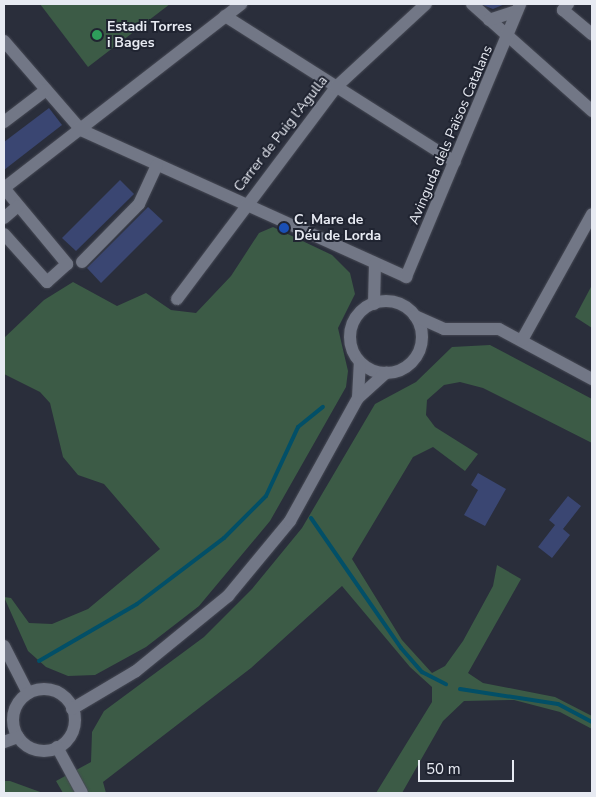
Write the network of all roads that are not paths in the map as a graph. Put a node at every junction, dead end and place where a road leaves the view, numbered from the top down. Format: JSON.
{"nodes":[{"id":1,"x":241,"y":4,"type":"edge"},
{"id":2,"x":426,"y":4,"type":"edge"},
{"id":3,"x":472,"y":4,"type":"edge"},
{"id":4,"x":566,"y":7,"type":"edge"},
{"id":5,"x":519,"y":8,"type":"edge"},
{"id":6,"x":225,"y":16,"type":"junction"},
{"id":7,"x":489,"y":20,"type":"junction"},
{"id":8,"x":592,"y":34,"type":"edge"},
{"id":9,"x":508,"y":38,"type":"junction"},
{"id":10,"x":4,"y":41,"type":"edge"},
{"id":11,"x":336,"y":87,"type":"junction"},
{"id":12,"x":46,"y":90,"type":"junction"},
{"id":13,"x":592,"y":111,"type":"edge"},
{"id":14,"x":4,"y":122,"type":"edge"},
{"id":15,"x":81,"y":130,"type":"junction"},
{"id":16,"x":455,"y":162,"type":"junction"},
{"id":17,"x":157,"y":165,"type":"junction"},
{"id":18,"x":4,"y":188,"type":"edge"},
{"id":19,"x":244,"y":204,"type":"junction"},
{"id":20,"x":18,"y":206,"type":"junction"},
{"id":21,"x":592,"y":214,"type":"edge"},
{"id":22,"x":4,"y":218,"type":"edge"},
{"id":23,"x":4,"y":234,"type":"edge"},
{"id":24,"x":82,"y":262,"type":"dead end"},
{"id":25,"x":375,"y":264,"type":"junction"},
{"id":26,"x":177,"y":299,"type":"dead end"},
{"id":27,"x":374,"y":304,"type":"junction"},
{"id":28,"x":415,"y":316,"type":"junction"},
{"id":29,"x":444,"y":329,"type":"junction"},
{"id":30,"x":522,"y":340,"type":"junction"},
{"id":31,"x":421,"y":345,"type":"junction"},
{"id":32,"x":360,"y":363,"type":"junction"},
{"id":33,"x":386,"y":373,"type":"junction"},
{"id":34,"x":592,"y":379,"type":"edge"},
{"id":35,"x":358,"y":398,"type":"junction"},
{"id":36,"x":4,"y":646,"type":"edge"},
{"id":37,"x":28,"y":693,"type":"junction"},
{"id":38,"x":72,"y":708,"type":"junction"},
{"id":39,"x":8,"y":721,"type":"edge"},
{"id":40,"x":18,"y":737,"type":"junction"},
{"id":41,"x":4,"y":742,"type":"edge"},
{"id":42,"x":57,"y":747,"type":"junction"},
{"id":43,"x":82,"y":793,"type":"edge"}],
"edges":[{"from":1,"to":6,"type":"street"},
{"from":2,"to":11,"type":"street","name":"Carrer de Puig l'Agulla"},
{"from":3,"to":7,"type":"street"},
{"from":4,"to":8,"type":"street"},
{"from":5,"to":7,"type":"street"},
{"from":5,"to":9,"type":"street","name":"Avinguda dels Països Catalans"},
{"from":6,"to":11,"type":"street"},
{"from":6,"to":15,"type":"street"},
{"from":7,"to":9,"type":"street"},
{"from":9,"to":13,"type":"street"},
{"from":9,"to":16,"type":"street","name":"Avinguda dels Països Catalans"},
{"from":10,"to":12,"type":"street"},
{"from":11,"to":16,"type":"street"},
{"from":11,"to":19,"type":"street","name":"Carrer de Puig l'Agulla"},
{"from":12,"to":14,"type":"street"},
{"from":12,"to":15,"type":"street"},
{"from":15,"to":17,"type":"street"},
{"from":15,"to":18,"type":"street"},
{"from":16,"to":25,"type":"street","name":"Avinguda dels Països Catalans"},
{"from":17,"to":19,"type":"street"},
{"from":17,"to":24,"type":"street"},
{"from":18,"to":20,"type":"street"},
{"from":19,"to":25,"type":"street"},
{"from":19,"to":26,"type":"street","name":"Carrer de Puig l'Agulla"},
{"from":20,"to":22,"type":"street"},
{"from":20,"to":23,"type":"street"},
{"from":21,"to":30,"type":"street"},
{"from":25,"to":27,"type":"street"},
{"from":27,"to":28,"type":"street"},
{"from":27,"to":32,"type":"street"},
{"from":28,"to":29,"type":"street"},
{"from":28,"to":31,"type":"street"},
{"from":29,"to":30,"type":"street"},
{"from":29,"to":31,"type":"street"},
{"from":30,"to":34,"type":"street"},
{"from":31,"to":33,"type":"street"},
{"from":32,"to":33,"type":"street"},
{"from":32,"to":35,"type":"street"},
{"from":33,"to":35,"type":"street"},
{"from":35,"to":38,"type":"street"},
{"from":36,"to":37,"type":"street"},
{"from":37,"to":38,"type":"street"},
{"from":37,"to":39,"type":"street"},
{"from":38,"to":42,"type":"street"},
{"from":39,"to":40,"type":"street"},
{"from":40,"to":41,"type":"street"},
{"from":40,"to":42,"type":"street"},
{"from":42,"to":43,"type":"street"}]}
